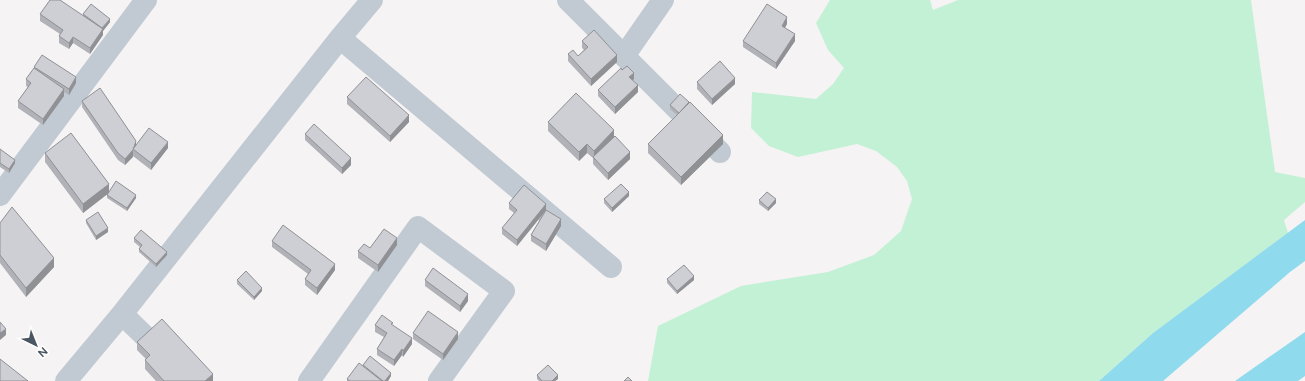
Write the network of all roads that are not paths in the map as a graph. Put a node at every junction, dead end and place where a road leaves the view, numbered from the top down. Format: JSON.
{"nodes":[{"id":1,"x":146,"y":0,"type":"edge"},
{"id":2,"x":372,"y":0,"type":"edge"},
{"id":3,"x":568,"y":0,"type":"edge"},
{"id":4,"x":663,"y":0,"type":"edge"},
{"id":5,"x":340,"y":38,"type":"junction"},
{"id":6,"x":624,"y":56,"type":"junction"},
{"id":7,"x":720,"y":152,"type":"edge"},
{"id":8,"x":0,"y":195,"type":"edge"},
{"id":9,"x":611,"y":267,"type":"dead end"},
{"id":10,"x":122,"y":314,"type":"junction"},
{"id":11,"x":66,"y":381,"type":"edge"},
{"id":12,"x":190,"y":381,"type":"edge"},
{"id":13,"x":309,"y":381,"type":"edge"},
{"id":14,"x":439,"y":381,"type":"edge"}],
"edges":[{"from":1,"to":8,"type":"street"},
{"from":2,"to":5,"type":"street"},
{"from":3,"to":6,"type":"street"},
{"from":4,"to":6,"type":"street"},
{"from":5,"to":9,"type":"street"},
{"from":5,"to":10,"type":"street"},
{"from":6,"to":7,"type":"street"},
{"from":10,"to":11,"type":"street"},
{"from":10,"to":12,"type":"street"},
{"from":13,"to":14,"type":"street"}]}
